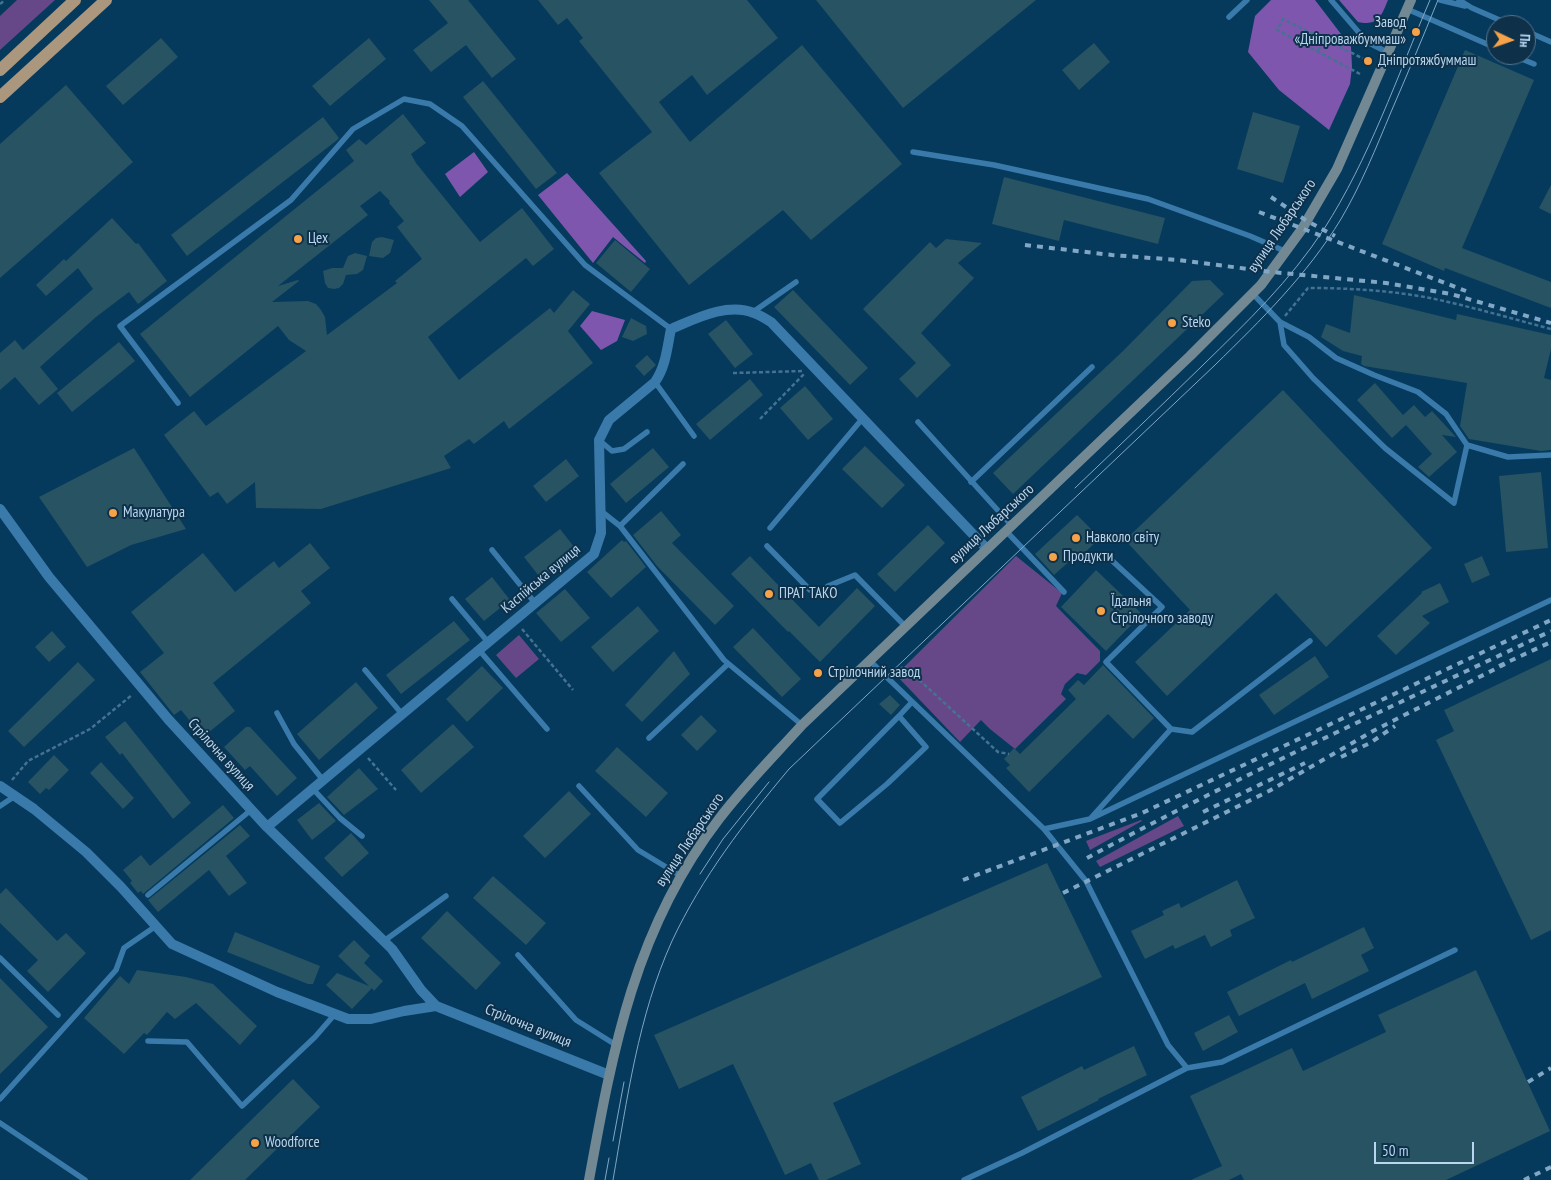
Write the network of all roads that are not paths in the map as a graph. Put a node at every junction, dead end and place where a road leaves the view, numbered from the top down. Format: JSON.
{"nodes":[{"id":1,"x":74,"y":0,"type":"edge"},
{"id":2,"x":106,"y":0,"type":"edge"},
{"id":3,"x":1247,"y":0,"type":"edge"},
{"id":4,"x":1331,"y":0,"type":"edge"},
{"id":5,"x":1440,"y":0,"type":"edge"},
{"id":6,"x":1459,"y":0,"type":"edge"},
{"id":7,"x":1409,"y":4,"type":"edge"},
{"id":8,"x":1472,"y":8,"type":"junction"},
{"id":9,"x":1488,"y":15,"type":"edge"},
{"id":10,"x":1229,"y":17,"type":"dead end"},
{"id":11,"x":1536,"y":35,"type":"edge"},
{"id":12,"x":1551,"y":42,"type":"edge"},
{"id":13,"x":1486,"y":43,"type":"edge"},
{"id":14,"x":1388,"y":53,"type":"junction"},
{"id":15,"x":0,"y":70,"type":"edge"},
{"id":16,"x":0,"y":97,"type":"edge"},
{"id":17,"x":913,"y":152,"type":"dead end"},
{"id":18,"x":1287,"y":252,"type":"junction"},
{"id":19,"x":796,"y":282,"type":"dead end"},
{"id":20,"x":1253,"y":294,"type":"junction"},
{"id":21,"x":753,"y":312,"type":"junction"},
{"id":22,"x":1280,"y":322,"type":"junction"},
{"id":23,"x":671,"y":329,"type":"junction"},
{"id":24,"x":1092,"y":367,"type":"dead end"},
{"id":25,"x":655,"y":382,"type":"junction"},
{"id":26,"x":178,"y":403,"type":"dead end"},
{"id":27,"x":864,"y":418,"type":"junction"},
{"id":28,"x":918,"y":422,"type":"dead end"},
{"id":29,"x":647,"y":432,"type":"dead end"},
{"id":30,"x":694,"y":436,"type":"dead end"},
{"id":31,"x":599,"y":440,"type":"junction"},
{"id":32,"x":1467,"y":445,"type":"junction"},
{"id":33,"x":1551,"y":455,"type":"edge"},
{"id":34,"x":683,"y":464,"type":"dead end"},
{"id":35,"x":971,"y":482,"type":"junction"},
{"id":36,"x":0,"y":509,"type":"edge"},
{"id":37,"x":601,"y":511,"type":"junction"},
{"id":38,"x":620,"y":526,"type":"junction"},
{"id":39,"x":770,"y":528,"type":"dead end"},
{"id":40,"x":1009,"y":529,"type":"junction"},
{"id":41,"x":767,"y":546,"type":"dead end"},
{"id":42,"x":988,"y":549,"type":"junction"},
{"id":43,"x":492,"y":550,"type":"dead end"},
{"id":44,"x":1106,"y":555,"type":"dead end"},
{"id":45,"x":1064,"y":592,"type":"dead end"},
{"id":46,"x":452,"y":599,"type":"dead end"},
{"id":47,"x":1551,"y":600,"type":"edge"},
{"id":48,"x":535,"y":603,"type":"junction"},
{"id":49,"x":905,"y":626,"type":"junction"},
{"id":50,"x":1310,"y":640,"type":"dead end"},
{"id":51,"x":488,"y":642,"type":"junction"},
{"id":52,"x":479,"y":650,"type":"junction"},
{"id":53,"x":869,"y":660,"type":"junction"},
{"id":54,"x":728,"y":664,"type":"junction"},
{"id":55,"x":365,"y":670,"type":"dead end"},
{"id":56,"x":912,"y":702,"type":"junction"},
{"id":57,"x":277,"y":713,"type":"dead end"},
{"id":58,"x":402,"y":714,"type":"junction"},
{"id":59,"x":898,"y":716,"type":"junction"},
{"id":60,"x":802,"y":725,"type":"junction"},
{"id":61,"x":547,"y":729,"type":"dead end"},
{"id":62,"x":1171,"y":729,"type":"junction"},
{"id":63,"x":649,"y":738,"type":"dead end"},
{"id":64,"x":323,"y":780,"type":"junction"},
{"id":65,"x":579,"y":786,"type":"dead end"},
{"id":66,"x":2,"y":787,"type":"edge"},
{"id":67,"x":313,"y":788,"type":"junction"},
{"id":68,"x":15,"y":796,"type":"junction"},
{"id":69,"x":0,"y":806,"type":"edge"},
{"id":70,"x":251,"y":810,"type":"junction"},
{"id":71,"x":1090,"y":819,"type":"junction"},
{"id":72,"x":267,"y":827,"type":"junction"},
{"id":73,"x":1044,"y":829,"type":"junction"},
{"id":74,"x":362,"y":836,"type":"dead end"},
{"id":75,"x":681,"y":876,"type":"junction"},
{"id":76,"x":148,"y":895,"type":"dead end"},
{"id":77,"x":446,"y":896,"type":"dead end"},
{"id":78,"x":156,"y":926,"type":"junction"},
{"id":79,"x":384,"y":941,"type":"junction"},
{"id":80,"x":1455,"y":950,"type":"dead end"},
{"id":81,"x":518,"y":955,"type":"dead end"},
{"id":82,"x":0,"y":958,"type":"edge"},
{"id":83,"x":436,"y":1006,"type":"junction"},
{"id":84,"x":335,"y":1014,"type":"junction"},
{"id":85,"x":58,"y":1016,"type":"dead end"},
{"id":86,"x":148,"y":1041,"type":"dead end"},
{"id":87,"x":616,"y":1045,"type":"junction"},
{"id":88,"x":1187,"y":1068,"type":"junction"},
{"id":89,"x":609,"y":1075,"type":"junction"},
{"id":90,"x":0,"y":1099,"type":"edge"},
{"id":91,"x":0,"y":1123,"type":"edge"},
{"id":92,"x":85,"y":1180,"type":"edge"},
{"id":93,"x":589,"y":1180,"type":"edge"},
{"id":94,"x":964,"y":1180,"type":"edge"}],
"edges":[{"from":1,"to":15,"type":"main road"},
{"from":2,"to":16,"type":"main road"},
{"from":3,"to":10,"type":"lane"},
{"from":4,"to":14,"type":"lane"},
{"from":5,"to":8,"type":"lane"},
{"from":6,"to":8,"type":"lane"},
{"from":7,"to":13,"type":"lane"},
{"from":7,"to":14,"type":"main road","name":"вулиця Любарського"},
{"from":8,"to":9,"type":"lane"},
{"from":11,"to":12,"type":"lane"},
{"from":14,"to":18,"type":"main road","name":"вулиця Любарського"},
{"from":17,"to":18,"type":"lane"},
{"from":18,"to":20,"type":"main road","name":"вулиця Любарського"},
{"from":19,"to":21,"type":"lane"},
{"from":20,"to":22,"type":"lane"},
{"from":20,"to":40,"type":"main road","name":"вулиця Любарського"},
{"from":21,"to":23,"type":"street"},
{"from":21,"to":27,"type":"street"},
{"from":22,"to":32,"type":"lane"},
{"from":22,"to":32,"type":"lane"},
{"from":23,"to":25,"type":"street","name":"Каспійська вулиця"},
{"from":23,"to":26,"type":"lane"},
{"from":24,"to":35,"type":"lane"},
{"from":25,"to":30,"type":"lane"},
{"from":25,"to":31,"type":"street","name":"Каспійська вулиця"},
{"from":27,"to":39,"type":"lane"},
{"from":27,"to":42,"type":"street"},
{"from":28,"to":35,"type":"lane"},
{"from":29,"to":31,"type":"lane"},
{"from":31,"to":37,"type":"street","name":"Каспійська вулиця"},
{"from":32,"to":33,"type":"lane"},
{"from":34,"to":38,"type":"lane"},
{"from":35,"to":40,"type":"lane"},
{"from":36,"to":70,"type":"street","name":"Стрілочна вулиця"},
{"from":37,"to":38,"type":"lane"},
{"from":37,"to":48,"type":"street","name":"Каспійська вулиця"},
{"from":38,"to":54,"type":"lane"},
{"from":40,"to":42,"type":"main road","name":"вулиця Любарського"},
{"from":40,"to":45,"type":"lane"},
{"from":41,"to":49,"type":"lane"},
{"from":42,"to":49,"type":"main road","name":"вулиця Любарського"},
{"from":43,"to":48,"type":"lane"},
{"from":44,"to":62,"type":"lane"},
{"from":46,"to":51,"type":"lane"},
{"from":47,"to":71,"type":"lane"},
{"from":48,"to":51,"type":"street","name":"Каспійська вулиця"},
{"from":49,"to":53,"type":"main road","name":"вулиця Любарського"},
{"from":50,"to":62,"type":"lane"},
{"from":51,"to":52,"type":"street","name":"Каспійська вулиця"},
{"from":52,"to":58,"type":"street","name":"Каспійська вулиця"},
{"from":52,"to":61,"type":"lane"},
{"from":53,"to":56,"type":"lane"},
{"from":53,"to":60,"type":"main road","name":"вулиця Любарського"},
{"from":54,"to":60,"type":"lane"},
{"from":54,"to":63,"type":"lane"},
{"from":55,"to":58,"type":"lane"},
{"from":56,"to":59,"type":"lane"},
{"from":56,"to":73,"type":"lane"},
{"from":57,"to":64,"type":"lane"},
{"from":58,"to":64,"type":"street","name":"Каспійська вулиця"},
{"from":59,"to":59,"type":"lane"},
{"from":60,"to":75,"type":"main road","name":"вулиця Любарського"},
{"from":62,"to":71,"type":"lane"},
{"from":64,"to":67,"type":"street","name":"Каспійська вулиця"},
{"from":65,"to":75,"type":"lane"},
{"from":66,"to":68,"type":"street"},
{"from":67,"to":72,"type":"street","name":"Каспійська вулиця"},
{"from":67,"to":74,"type":"lane"},
{"from":68,"to":69,"type":"lane"},
{"from":68,"to":78,"type":"street"},
{"from":70,"to":72,"type":"street","name":"Стрілочна вулиця"},
{"from":70,"to":76,"type":"lane"},
{"from":71,"to":73,"type":"lane"},
{"from":72,"to":79,"type":"street","name":"Стрілочна вулиця"},
{"from":73,"to":88,"type":"lane"},
{"from":75,"to":87,"type":"main road","name":"вулиця Любарського"},
{"from":77,"to":79,"type":"lane"},
{"from":78,"to":84,"type":"street"},
{"from":78,"to":90,"type":"lane"},
{"from":79,"to":83,"type":"street","name":"Стрілочна вулиця"},
{"from":80,"to":88,"type":"lane"},
{"from":81,"to":87,"type":"lane"},
{"from":82,"to":85,"type":"lane"},
{"from":83,"to":84,"type":"street"},
{"from":83,"to":89,"type":"street","name":"Стрілочна вулиця"},
{"from":84,"to":86,"type":"lane"},
{"from":87,"to":89,"type":"main road","name":"вулиця Любарського"},
{"from":88,"to":94,"type":"lane"},
{"from":89,"to":93,"type":"main road","name":"вулиця Любарського"},
{"from":91,"to":92,"type":"lane"}]}
